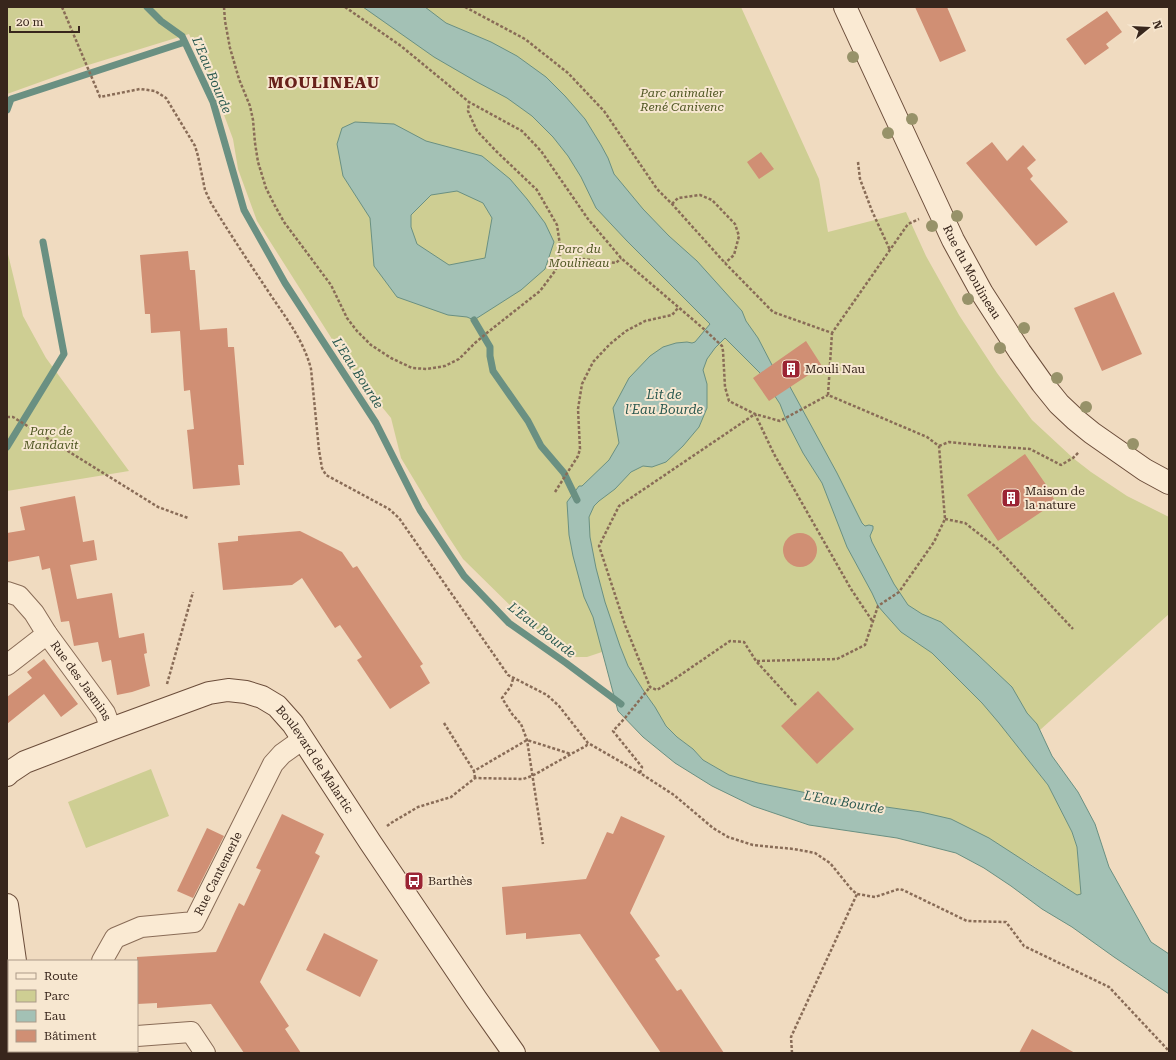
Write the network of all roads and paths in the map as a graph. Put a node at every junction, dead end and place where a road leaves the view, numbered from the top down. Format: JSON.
{"nodes":[{"id":1,"x":62,"y":7,"type":"edge"},
{"id":2,"x":224,"y":7,"type":"edge"},
{"id":3,"x":345,"y":7,"type":"edge"},
{"id":4,"x":465,"y":7,"type":"edge"},
{"id":5,"x":845,"y":7,"type":"edge"},
{"id":6,"x":469,"y":102,"type":"junction"},
{"id":7,"x":858,"y":162,"type":"dead end"},
{"id":8,"x":672,"y":204,"type":"junction"},
{"id":9,"x":939,"y":209,"type":"junction"},
{"id":10,"x":890,"y":250,"type":"junction"},
{"id":11,"x":621,"y":258,"type":"junction"},
{"id":12,"x":725,"y":263,"type":"junction"},
{"id":13,"x":558,"y":264,"type":"junction"},
{"id":14,"x":678,"y":308,"type":"junction"},
{"id":15,"x":832,"y":334,"type":"junction"},
{"id":16,"x":828,"y":395,"type":"junction"},
{"id":17,"x":755,"y":414,"type":"junction"},
{"id":18,"x":7,"y":417,"type":"edge"},
{"id":19,"x":1092,"y":433,"type":"junction"},
{"id":20,"x":939,"y":446,"type":"junction"},
{"id":21,"x":1169,"y":483,"type":"edge"},
{"id":22,"x":555,"y":492,"type":"dead end"},
{"id":23,"x":188,"y":518,"type":"dead end"},
{"id":24,"x":945,"y":518,"type":"junction"},
{"id":25,"x":7,"y":592,"type":"edge"},
{"id":26,"x":193,"y":592,"type":"dead end"},
{"id":27,"x":873,"y":622,"type":"junction"},
{"id":28,"x":1073,"y":629,"type":"dead end"},
{"id":29,"x":47,"y":634,"type":"junction"},
{"id":30,"x":756,"y":661,"type":"junction"},
{"id":31,"x":7,"y":665,"type":"edge"},
{"id":32,"x":513,"y":679,"type":"junction"},
{"id":33,"x":650,"y":686,"type":"junction"},
{"id":34,"x":163,"y":687,"type":"dead end"},
{"id":35,"x":796,"y":705,"type":"dead end"},
{"id":36,"x":444,"y":723,"type":"dead end"},
{"id":37,"x":111,"y":729,"type":"junction"},
{"id":38,"x":303,"y":739,"type":"junction"},
{"id":39,"x":527,"y":740,"type":"junction"},
{"id":40,"x":588,"y":743,"type":"junction"},
{"id":41,"x":571,"y":754,"type":"junction"},
{"id":42,"x":474,"y":771,"type":"junction"},
{"id":43,"x":640,"y":773,"type":"junction"},
{"id":44,"x":7,"y":775,"type":"edge"},
{"id":45,"x":532,"y":776,"type":"junction"},
{"id":46,"x":475,"y":778,"type":"junction"},
{"id":47,"x":370,"y":842,"type":"junction"},
{"id":48,"x":543,"y":844,"type":"dead end"},
{"id":49,"x":857,"y":894,"type":"junction"},
{"id":50,"x":7,"y":905,"type":"edge"},
{"id":51,"x":15,"y":960,"type":"edge"},
{"id":52,"x":103,"y":960,"type":"edge"},
{"id":53,"x":138,"y":1036,"type":"edge"},
{"id":54,"x":1169,"y":1051,"type":"edge"},
{"id":55,"x":205,"y":1053,"type":"edge"},
{"id":56,"x":514,"y":1053,"type":"edge"},
{"id":57,"x":792,"y":1053,"type":"edge"}],
"edges":[{"from":1,"to":32,"type":"path"},
{"from":2,"to":13,"type":"path"},
{"from":3,"to":6,"type":"path"},
{"from":4,"to":8,"type":"path"},
{"from":5,"to":9,"type":"street","name":"Rue du Moulineau"},
{"from":6,"to":11,"type":"path"},
{"from":6,"to":13,"type":"path"},
{"from":7,"to":10,"type":"path"},
{"from":8,"to":12,"type":"path"},
{"from":8,"to":12,"type":"path"},
{"from":9,"to":10,"type":"path"},
{"from":9,"to":19,"type":"street","name":"Rue du Moulineau"},
{"from":10,"to":15,"type":"path"},
{"from":11,"to":13,"type":"path"},
{"from":11,"to":14,"type":"path"},
{"from":12,"to":15,"type":"path"},
{"from":14,"to":17,"type":"path"},
{"from":14,"to":22,"type":"path"},
{"from":15,"to":16,"type":"path"},
{"from":16,"to":17,"type":"path"},
{"from":16,"to":20,"type":"path"},
{"from":17,"to":27,"type":"path"},
{"from":17,"to":33,"type":"path"},
{"from":18,"to":23,"type":"path"},
{"from":19,"to":20,"type":"path"},
{"from":19,"to":21,"type":"street","name":"Rue du Moulineau"},
{"from":20,"to":24,"type":"path"},
{"from":24,"to":27,"type":"path"},
{"from":24,"to":28,"type":"path"},
{"from":25,"to":29,"type":"street","name":"Rue des Jasmins"},
{"from":26,"to":34,"type":"path"},
{"from":27,"to":30,"type":"path"},
{"from":29,"to":31,"type":"street","name":"Rue des Jasmins"},
{"from":29,"to":37,"type":"street","name":"Rue des Jasmins"},
{"from":30,"to":33,"type":"path"},
{"from":30,"to":35,"type":"path"},
{"from":32,"to":39,"type":"path"},
{"from":32,"to":40,"type":"path"},
{"from":33,"to":43,"type":"path"},
{"from":36,"to":42,"type":"path"},
{"from":37,"to":38,"type":"street","name":"Boulevard de Malartic"},
{"from":37,"to":44,"type":"street","name":"Boulevard de Malartic"},
{"from":38,"to":47,"type":"street","name":"Boulevard de Malartic"},
{"from":38,"to":52,"type":"street","name":"Rue Cantemerle"},
{"from":39,"to":41,"type":"path"},
{"from":39,"to":42,"type":"path"},
{"from":39,"to":45,"type":"path"},
{"from":40,"to":41,"type":"path"},
{"from":40,"to":43,"type":"path"},
{"from":41,"to":45,"type":"path"},
{"from":42,"to":46,"type":"path"},
{"from":43,"to":49,"type":"path"},
{"from":45,"to":46,"type":"path"},
{"from":45,"to":48,"type":"path"},
{"from":46,"to":47,"type":"path"},
{"from":47,"to":56,"type":"street","name":"Boulevard de Malartic"},
{"from":49,"to":54,"type":"path"},
{"from":49,"to":57,"type":"path"},
{"from":50,"to":51,"type":"street"},
{"from":53,"to":55,"type":"street"}]}
